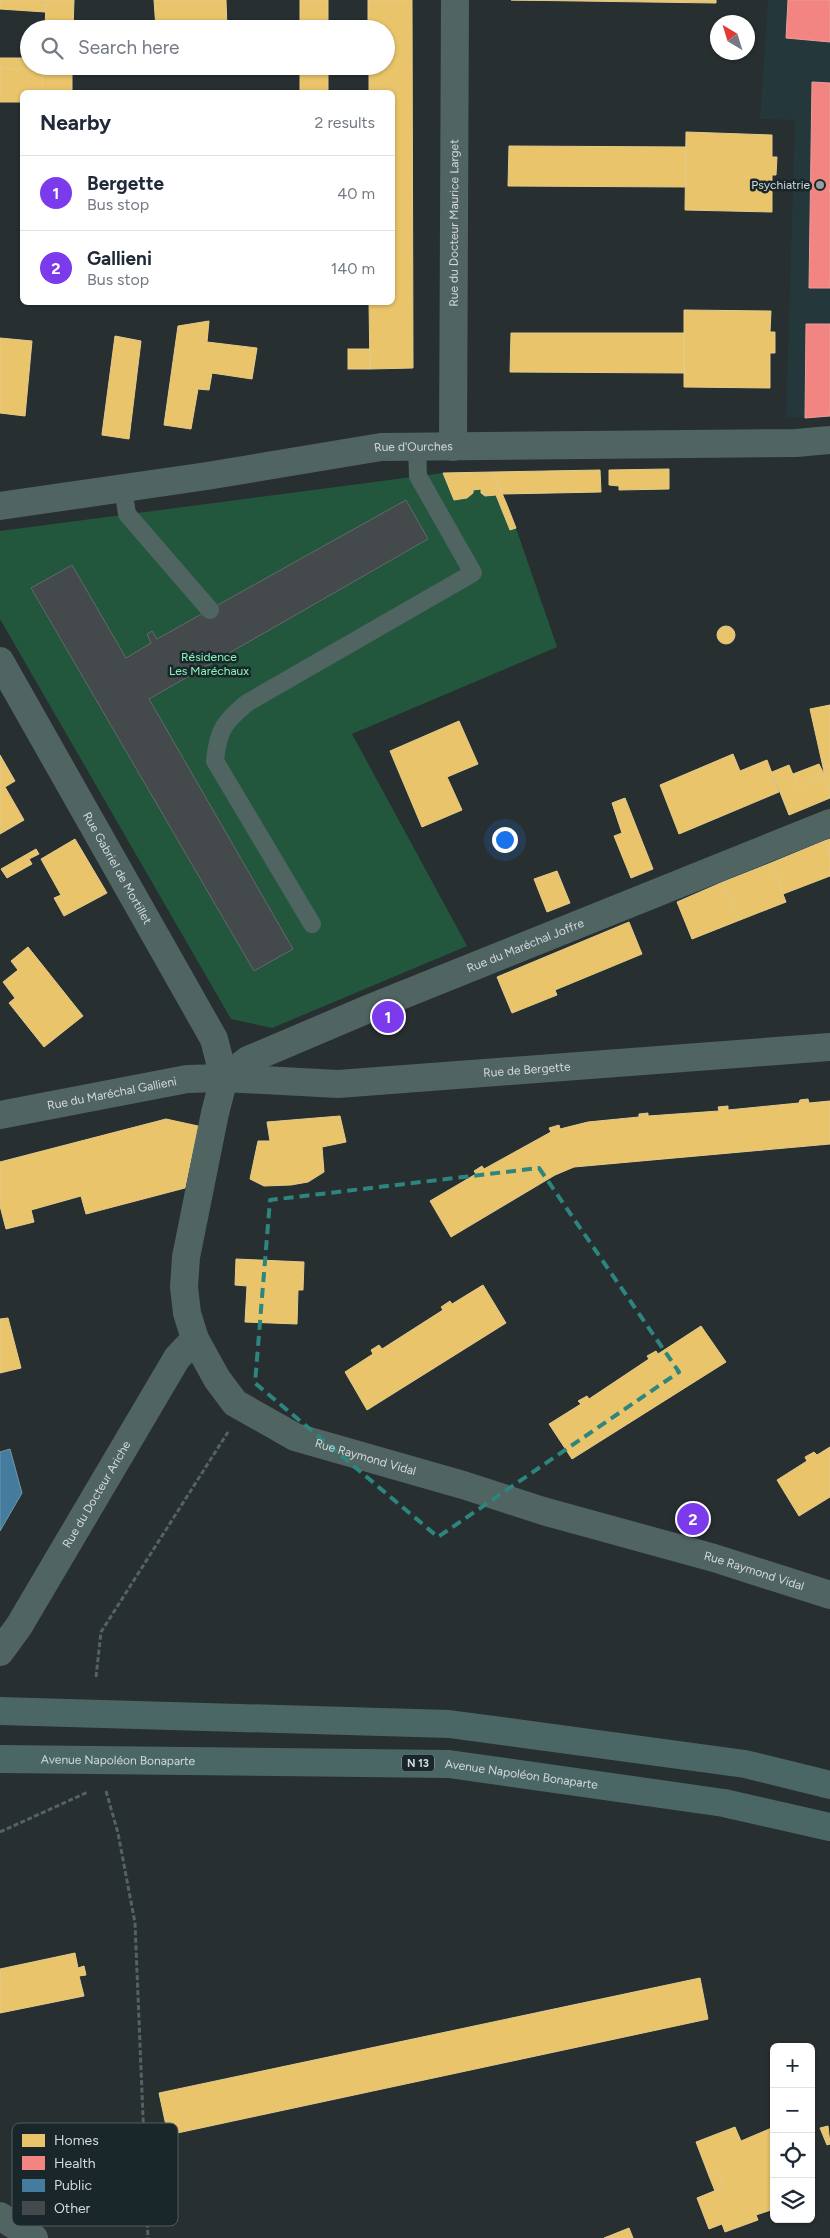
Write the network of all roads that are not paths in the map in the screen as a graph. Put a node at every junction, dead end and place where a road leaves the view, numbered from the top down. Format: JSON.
{"nodes":[{"id":1,"x":455,"y":0,"type":"edge"},
{"id":2,"x":830,"y":440,"type":"edge"},
{"id":3,"x":417,"y":447,"type":"junction"},
{"id":4,"x":453,"y":447,"type":"junction"},
{"id":5,"x":123,"y":488,"type":"junction"},
{"id":6,"x":0,"y":506,"type":"edge"},
{"id":7,"x":210,"y":610,"type":"dead end"},
{"id":8,"x":0,"y":661,"type":"edge"},
{"id":9,"x":830,"y":823,"type":"edge"},
{"id":10,"x":312,"y":924,"type":"dead end"},
{"id":11,"x":830,"y":1047,"type":"edge"},
{"id":12,"x":224,"y":1078,"type":"junction"},
{"id":13,"x":0,"y":1116,"type":"edge"},
{"id":14,"x":195,"y":1340,"type":"junction"},
{"id":15,"x":830,"y":1595,"type":"edge"},
{"id":16,"x":0,"y":1652,"type":"edge"},
{"id":17,"x":0,"y":1711,"type":"edge"},
{"id":18,"x":0,"y":1759,"type":"edge"},
{"id":19,"x":830,"y":1784,"type":"edge"},
{"id":20,"x":830,"y":1827,"type":"edge"},
{"id":21,"x":0,"y":2216,"type":"edge"},
{"id":22,"x":12,"y":2224,"type":"edge"},
{"id":23,"x":15,"y":2226,"type":"edge"},
{"id":24,"x":34,"y":2238,"type":"edge"}],
"edges":[{"from":1,"to":4,"type":"street","name":"Rue du Docteur Maurice Larget"},
{"from":2,"to":4,"type":"street","name":"Rue d'Ourches"},
{"from":3,"to":4,"type":"street","name":"Rue d'Ourches"},
{"from":3,"to":5,"type":"street","name":"Rue d'Ourches"},
{"from":3,"to":10,"type":"lane"},
{"from":5,"to":6,"type":"street","name":"Rue d'Ourches"},
{"from":5,"to":7,"type":"lane"},
{"from":8,"to":12,"type":"street","name":"Rue Gabriel de Mortillet"},
{"from":9,"to":12,"type":"street","name":"Rue du Maréchal Joffre"},
{"from":11,"to":12,"type":"street","name":"Rue de Bergette"},
{"from":12,"to":13,"type":"street","name":"Rue du Maréchal Gallieni"},
{"from":12,"to":14,"type":"street","name":"Rue Raymond Vidal"},
{"from":14,"to":15,"type":"street","name":"Rue Raymond Vidal"},
{"from":14,"to":16,"type":"street","name":"Rue du Docteur Ariche"},
{"from":17,"to":19,"type":"main road"},
{"from":18,"to":20,"type":"main road","name":"Avenue Napoléon Bonaparte","number":"N 13"},
{"from":21,"to":22,"type":"street"},
{"from":23,"to":24,"type":"street"}]}
